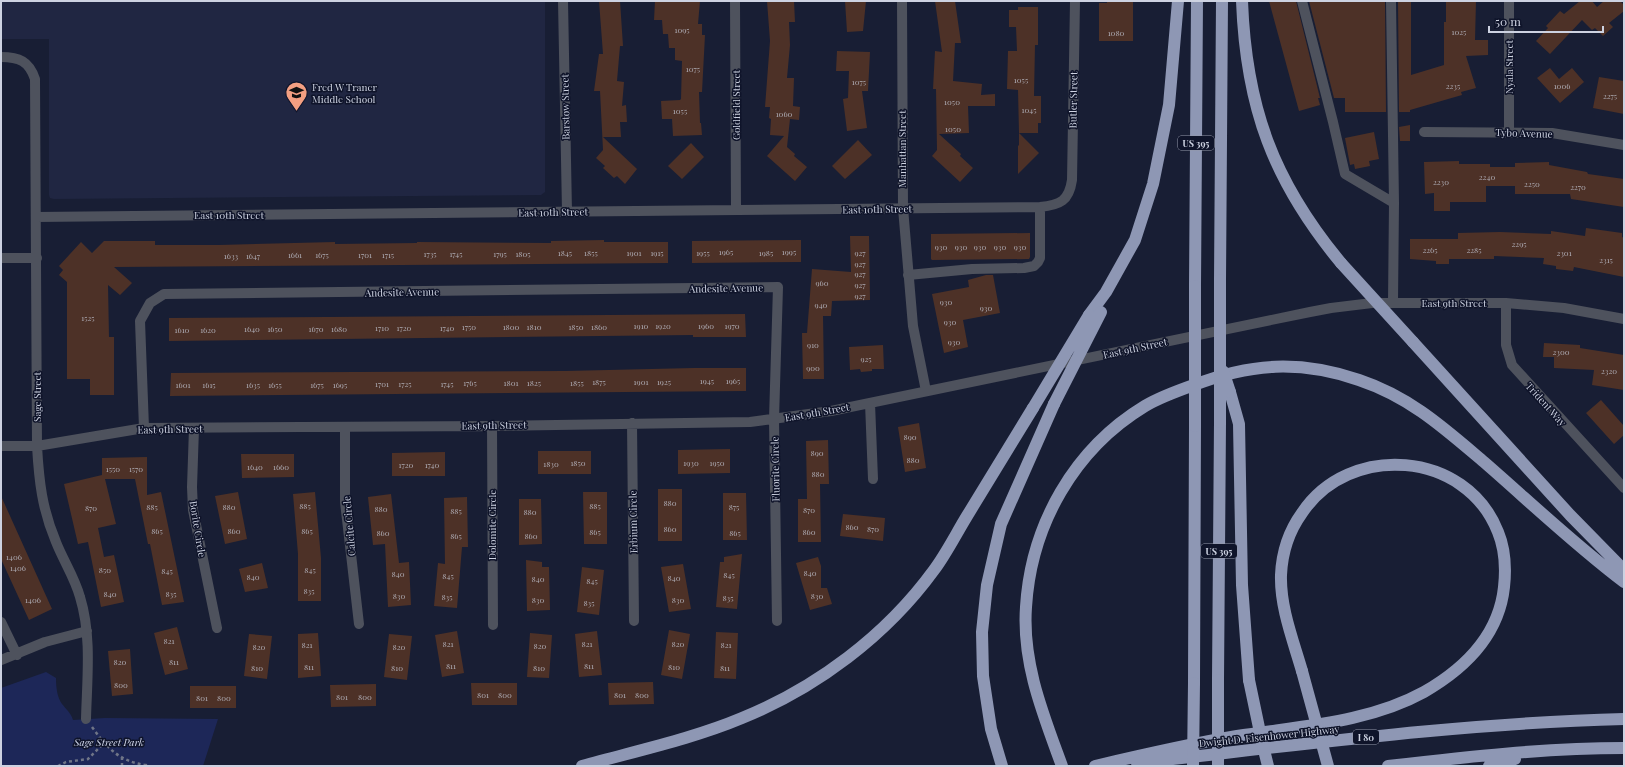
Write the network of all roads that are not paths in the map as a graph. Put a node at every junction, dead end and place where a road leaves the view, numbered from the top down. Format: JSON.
{"nodes":[{"id":1,"x":563,"y":1,"type":"edge"},
{"id":2,"x":735,"y":1,"type":"edge"},
{"id":3,"x":902,"y":1,"type":"edge"},
{"id":4,"x":1075,"y":1,"type":"edge"},
{"id":5,"x":1178,"y":1,"type":"edge"},
{"id":6,"x":1197,"y":1,"type":"edge"},
{"id":7,"x":1222,"y":1,"type":"edge"},
{"id":8,"x":1242,"y":1,"type":"edge"},
{"id":9,"x":1302,"y":1,"type":"edge"},
{"id":10,"x":1391,"y":1,"type":"edge"},
{"id":11,"x":1509,"y":1,"type":"edge"},
{"id":12,"x":1,"y":57,"type":"edge"},
{"id":13,"x":1424,"y":132,"type":"dead end"},
{"id":14,"x":1509,"y":132,"type":"junction"},
{"id":15,"x":1624,"y":145,"type":"edge"},
{"id":16,"x":1067,"y":197,"type":"joint"},
{"id":17,"x":1394,"y":203,"type":"junction"},
{"id":18,"x":1040,"y":207,"type":"junction"},
{"id":19,"x":903,"y":208,"type":"junction"},
{"id":20,"x":736,"y":210,"type":"junction"},
{"id":21,"x":566,"y":212,"type":"junction"},
{"id":22,"x":36,"y":217,"type":"junction"},
{"id":23,"x":1,"y":258,"type":"edge"},
{"id":24,"x":36,"y":258,"type":"junction"},
{"id":25,"x":908,"y":275,"type":"junction"},
{"id":26,"x":778,"y":292,"type":"joint"},
{"id":27,"x":1106,"y":292,"type":"junction"},
{"id":28,"x":1393,"y":302,"type":"junction"},
{"id":29,"x":1506,"y":303,"type":"junction"},
{"id":30,"x":1624,"y":319,"type":"edge"},
{"id":31,"x":1219,"y":360,"type":"junction"},
{"id":32,"x":926,"y":391,"type":"junction"},
{"id":33,"x":870,"y":403,"type":"junction"},
{"id":34,"x":774,"y":420,"type":"junction"},
{"id":35,"x":632,"y":423,"type":"junction"},
{"id":36,"x":492,"y":426,"type":"junction"},
{"id":37,"x":345,"y":427,"type":"junction"},
{"id":38,"x":144,"y":428,"type":"junction"},
{"id":39,"x":194,"y":428,"type":"junction"},
{"id":40,"x":1,"y":446,"type":"edge"},
{"id":41,"x":37,"y":446,"type":"junction"},
{"id":42,"x":874,"y":479,"type":"dead end"},
{"id":43,"x":1624,"y":488,"type":"edge"},
{"id":44,"x":1624,"y":570,"type":"edge"},
{"id":45,"x":1624,"y":582,"type":"edge"},
{"id":46,"x":634,"y":621,"type":"dead end"},
{"id":47,"x":777,"y":621,"type":"dead end"},
{"id":48,"x":1,"y":622,"type":"edge"},
{"id":49,"x":359,"y":624,"type":"dead end"},
{"id":50,"x":493,"y":624,"type":"dead end"},
{"id":51,"x":217,"y":628,"type":"dead end"},
{"id":52,"x":87,"y":631,"type":"junction"},
{"id":53,"x":17,"y":654,"type":"junction"},
{"id":54,"x":1,"y":660,"type":"edge"},
{"id":55,"x":86,"y":719,"type":"road end"},
{"id":56,"x":1624,"y":719,"type":"edge"},
{"id":57,"x":1624,"y":748,"type":"edge"},
{"id":58,"x":1537,"y":752,"type":"junction"},
{"id":59,"x":582,"y":766,"type":"edge"},
{"id":60,"x":1002,"y":766,"type":"edge"},
{"id":61,"x":1062,"y":766,"type":"edge"},
{"id":62,"x":1095,"y":766,"type":"edge"},
{"id":63,"x":1108,"y":766,"type":"edge"},
{"id":64,"x":1194,"y":766,"type":"edge"},
{"id":65,"x":1218,"y":766,"type":"edge"},
{"id":66,"x":1268,"y":766,"type":"edge"},
{"id":67,"x":1328,"y":766,"type":"edge"},
{"id":68,"x":1388,"y":766,"type":"edge"},
{"id":69,"x":1489,"y":766,"type":"edge"}],
"edges":[{"from":1,"to":21,"type":"street","name":"Barstow Street"},
{"from":2,"to":20,"type":"street","name":"Goldfield Street"},
{"from":3,"to":19,"type":"street","name":"Manhattan Street"},
{"from":4,"to":16,"type":"street","name":"Butler Street"},
{"from":5,"to":27,"type":"highway"},
{"from":6,"to":64,"type":"highway","number":"US 395","bridge":true},
{"from":7,"to":31,"type":"highway","number":"US 395","bridge":true},
{"from":8,"to":44,"type":"highway","bridge":true},
{"from":9,"to":17,"type":"street"},
{"from":10,"to":17,"type":"street"},
{"from":11,"to":14,"type":"street","name":"Nyala Street"},
{"from":12,"to":22,"type":"street","name":"Sage Street"},
{"from":13,"to":14,"type":"street","name":"Tybo Avenue"},
{"from":14,"to":15,"type":"street","name":"Tybo Avenue"},
{"from":16,"to":18,"type":"street","name":"East 10th Street"},
{"from":17,"to":28,"type":"street"},
{"from":18,"to":19,"type":"street","name":"East 10th Street"},
{"from":18,"to":25,"type":"street"},
{"from":19,"to":20,"type":"street","name":"East 10th Street"},
{"from":19,"to":25,"type":"street","name":"Manhattan Street"},
{"from":20,"to":21,"type":"street","name":"East 10th Street"},
{"from":21,"to":22,"type":"street","name":"East 10th Street"},
{"from":22,"to":24,"type":"street","name":"Sage Street"},
{"from":23,"to":24,"type":"street"},
{"from":24,"to":41,"type":"street","name":"Sage Street"},
{"from":25,"to":32,"type":"street","name":"Manhattan Street"},
{"from":26,"to":34,"type":"street","name":"Fluorite Circle"},
{"from":26,"to":38,"type":"street","name":"Andesite Avenue"},
{"from":27,"to":59,"type":"highway","bridge":true},
{"from":27,"to":60,"type":"highway","bridge":true},
{"from":28,"to":29,"type":"street","name":"East 9th Street"},
{"from":28,"to":32,"type":"street","name":"East 9th Street"},
{"from":29,"to":30,"type":"street","name":"East 9th Street"},
{"from":29,"to":43,"type":"street","name":"Trident Way"},
{"from":31,"to":65,"type":"highway","number":"US 395","bridge":true},
{"from":31,"to":66,"type":"highway","bridge":true},
{"from":32,"to":33,"type":"street","name":"East 9th Street"},
{"from":33,"to":34,"type":"street","name":"East 9th Street"},
{"from":33,"to":42,"type":"street"},
{"from":34,"to":35,"type":"street","name":"East 9th Street"},
{"from":34,"to":47,"type":"street","name":"Fluorite Circle"},
{"from":35,"to":36,"type":"street","name":"East 9th Street"},
{"from":35,"to":46,"type":"street","name":"Erbium Circle"},
{"from":36,"to":37,"type":"street","name":"East 9th Street"},
{"from":36,"to":50,"type":"street","name":"Dolomite Circle"},
{"from":37,"to":39,"type":"street","name":"East 9th Street"},
{"from":37,"to":49,"type":"street","name":"Calcite Circle"},
{"from":38,"to":39,"type":"street","name":"East 9th Street"},
{"from":38,"to":41,"type":"street","name":"East 9th Street"},
{"from":39,"to":51,"type":"street","name":"Borite Circle"},
{"from":40,"to":41,"type":"street","name":"East 9th Street"},
{"from":41,"to":52,"type":"street","name":"Sage Street"},
{"from":45,"to":61,"type":"highway"},
{"from":48,"to":53,"type":"street"},
{"from":52,"to":53,"type":"street"},
{"from":52,"to":55,"type":"street","name":"Sage Street"},
{"from":53,"to":54,"type":"street"},
{"from":56,"to":63,"type":"highway","name":"Dwight D. Eisenhower Highway","number":"I 80"},
{"from":57,"to":58,"type":"highway"},
{"from":58,"to":68,"type":"highway"},
{"from":58,"to":69,"type":"highway"},
{"from":62,"to":67,"type":"highway","bridge":true}]}
